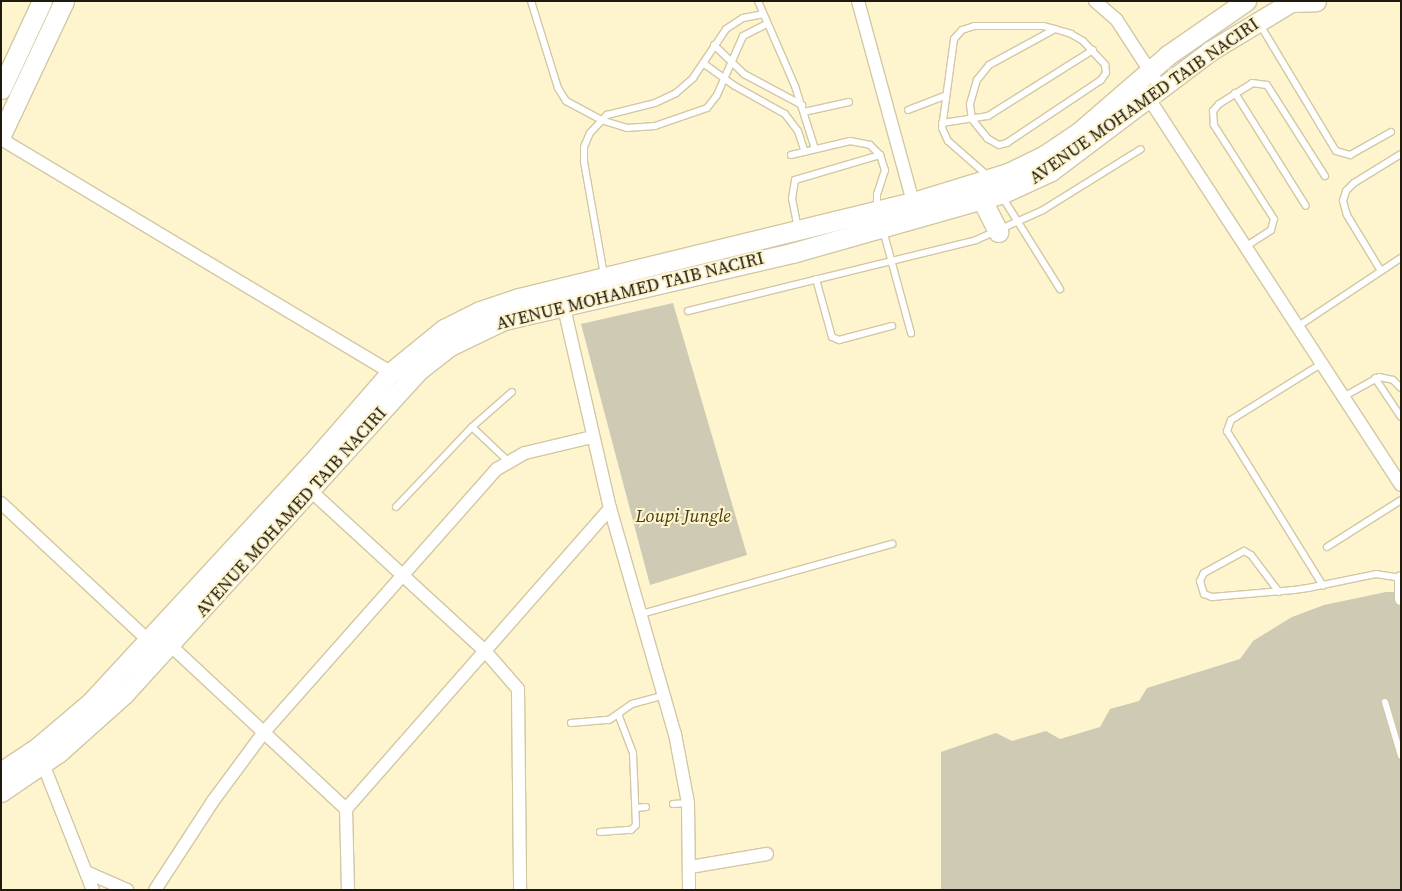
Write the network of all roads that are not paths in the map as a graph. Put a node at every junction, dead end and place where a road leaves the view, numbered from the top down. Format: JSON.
{"nodes":[{"id":1,"x":42,"y":1,"type":"edge"},
{"id":2,"x":64,"y":1,"type":"edge"},
{"id":3,"x":531,"y":1,"type":"edge"},
{"id":4,"x":758,"y":1,"type":"edge"},
{"id":5,"x":858,"y":1,"type":"edge"},
{"id":6,"x":1095,"y":1,"type":"edge"},
{"id":7,"x":1246,"y":1,"type":"edge"},
{"id":8,"x":1292,"y":1,"type":"edge"},
{"id":9,"x":1316,"y":1,"type":"edge"},
{"id":10,"x":763,"y":14,"type":"junction"},
{"id":11,"x":1258,"y":22,"type":"junction"},
{"id":12,"x":767,"y":24,"type":"junction"},
{"id":13,"x":1055,"y":29,"type":"junction"},
{"id":14,"x":714,"y":45,"type":"junction"},
{"id":15,"x":1093,"y":50,"type":"junction"},
{"id":16,"x":703,"y":62,"type":"junction"},
{"id":17,"x":730,"y":62,"type":"junction"},
{"id":18,"x":1143,"y":76,"type":"junction"},
{"id":19,"x":724,"y":79,"type":"junction"},
{"id":20,"x":1,"y":89,"type":"edge"},
{"id":21,"x":1155,"y":93,"type":"junction"},
{"id":22,"x":1235,"y":93,"type":"junction"},
{"id":23,"x":945,"y":96,"type":"junction"},
{"id":24,"x":849,"y":102,"type":"dead end"},
{"id":25,"x":803,"y":109,"type":"junction"},
{"id":26,"x":908,"y":110,"type":"dead end"},
{"id":27,"x":972,"y":119,"type":"junction"},
{"id":28,"x":601,"y":120,"type":"junction"},
{"id":29,"x":942,"y":123,"type":"junction"},
{"id":30,"x":1390,"y":132,"type":"dead end"},
{"id":31,"x":1,"y":135,"type":"edge"},
{"id":32,"x":1,"y":139,"type":"edge"},
{"id":33,"x":816,"y":149,"type":"junction"},
{"id":34,"x":1141,"y":149,"type":"dead end"},
{"id":35,"x":805,"y":152,"type":"junction"},
{"id":36,"x":1401,"y":154,"type":"edge"},
{"id":37,"x":791,"y":155,"type":"dead end"},
{"id":38,"x":880,"y":155,"type":"junction"},
{"id":39,"x":1325,"y":176,"type":"dead end"},
{"id":40,"x":996,"y":187,"type":"junction"},
{"id":41,"x":982,"y":200,"type":"junction"},
{"id":42,"x":913,"y":202,"type":"junction"},
{"id":43,"x":1306,"y":206,"type":"dead end"},
{"id":44,"x":880,"y":219,"type":"junction"},
{"id":45,"x":1018,"y":223,"type":"junction"},
{"id":46,"x":799,"y":230,"type":"junction"},
{"id":47,"x":998,"y":232,"type":"junction"},
{"id":48,"x":1245,"y":247,"type":"junction"},
{"id":49,"x":1401,"y":258,"type":"edge"},
{"id":50,"x":892,"y":261,"type":"junction"},
{"id":51,"x":1381,"y":271,"type":"junction"},
{"id":52,"x":604,"y":275,"type":"junction"},
{"id":53,"x":816,"y":279,"type":"junction"},
{"id":54,"x":559,"y":287,"type":"junction"},
{"id":55,"x":1060,"y":289,"type":"dead end"},
{"id":56,"x":563,"y":306,"type":"junction"},
{"id":57,"x":688,"y":311,"type":"dead end"},
{"id":58,"x":892,"y":326,"type":"dead end"},
{"id":59,"x":1297,"y":327,"type":"junction"},
{"id":60,"x":911,"y":333,"type":"dead end"},
{"id":61,"x":1321,"y":364,"type":"junction"},
{"id":62,"x":391,"y":372,"type":"junction"},
{"id":63,"x":1375,"y":378,"type":"junction"},
{"id":64,"x":1401,"y":388,"type":"edge"},
{"id":65,"x":512,"y":392,"type":"dead end"},
{"id":66,"x":1343,"y":397,"type":"junction"},
{"id":67,"x":1401,"y":417,"type":"edge"},
{"id":68,"x":472,"y":427,"type":"junction"},
{"id":69,"x":592,"y":437,"type":"junction"},
{"id":70,"x":508,"y":461,"type":"junction"},
{"id":71,"x":1401,"y":485,"type":"edge"},
{"id":72,"x":311,"y":491,"type":"junction"},
{"id":73,"x":1401,"y":500,"type":"edge"},
{"id":74,"x":1,"y":503,"type":"edge"},
{"id":75,"x":396,"y":507,"type":"dead end"},
{"id":76,"x":610,"y":508,"type":"junction"},
{"id":77,"x":892,"y":544,"type":"dead end"},
{"id":78,"x":1327,"y":547,"type":"dead end"},
{"id":79,"x":404,"y":576,"type":"junction"},
{"id":80,"x":1401,"y":578,"type":"edge"},
{"id":81,"x":1323,"y":586,"type":"junction"},
{"id":82,"x":1279,"y":592,"type":"junction"},
{"id":83,"x":1401,"y":598,"type":"edge"},
{"id":84,"x":641,"y":614,"type":"junction"},
{"id":85,"x":148,"y":640,"type":"junction"},
{"id":86,"x":170,"y":644,"type":"junction"},
{"id":87,"x":485,"y":651,"type":"junction"},
{"id":88,"x":665,"y":695,"type":"junction"},
{"id":89,"x":1385,"y":702,"type":"dead end"},
{"id":90,"x":618,"y":716,"type":"junction"},
{"id":91,"x":571,"y":723,"type":"dead end"},
{"id":92,"x":264,"y":732,"type":"junction"},
{"id":93,"x":1401,"y":756,"type":"edge"},
{"id":94,"x":42,"y":764,"type":"junction"},
{"id":95,"x":1,"y":772,"type":"edge"},
{"id":96,"x":1,"y":792,"type":"edge"},
{"id":97,"x":688,"y":803,"type":"junction"},
{"id":98,"x":673,"y":804,"type":"dead end"},
{"id":99,"x":646,"y":807,"type":"dead end"},
{"id":100,"x":636,"y":808,"type":"junction"},
{"id":101,"x":346,"y":809,"type":"junction"},
{"id":102,"x":600,"y":832,"type":"dead end"},
{"id":103,"x":767,"y":854,"type":"dead end"},
{"id":104,"x":690,"y":867,"type":"junction"},
{"id":105,"x":86,"y":872,"type":"junction"},
{"id":106,"x":93,"y":890,"type":"edge"},
{"id":107,"x":127,"y":890,"type":"edge"},
{"id":108,"x":155,"y":890,"type":"edge"},
{"id":109,"x":348,"y":890,"type":"edge"},
{"id":110,"x":520,"y":890,"type":"edge"},
{"id":111,"x":689,"y":890,"type":"edge"}],
"edges":[{"from":1,"to":20,"type":"street"},
{"from":2,"to":31,"type":"street"},
{"from":3,"to":28,"type":"lane"},
{"from":4,"to":10,"type":"lane"},
{"from":5,"to":42,"type":"street"},
{"from":6,"to":18,"type":"street"},
{"from":7,"to":18,"type":"street","name":"AVENUE MOHAMED TAIB NACIRI"},
{"from":8,"to":9,"type":"street"},
{"from":8,"to":11,"type":"street","name":"AVENUE MOHAMED TAIB NACIRI"},
{"from":10,"to":12,"type":"lane"},
{"from":10,"to":14,"type":"lane"},
{"from":11,"to":21,"type":"street","name":"AVENUE MOHAMED TAIB NACIRI"},
{"from":11,"to":30,"type":"lane"},
{"from":12,"to":17,"type":"lane"},
{"from":12,"to":25,"type":"lane"},
{"from":13,"to":15,"type":"lane"},
{"from":13,"to":23,"type":"lane"},
{"from":13,"to":27,"type":"lane"},
{"from":14,"to":16,"type":"lane"},
{"from":14,"to":17,"type":"lane"},
{"from":15,"to":27,"type":"lane"},
{"from":15,"to":27,"type":"lane"},
{"from":16,"to":19,"type":"lane"},
{"from":16,"to":28,"type":"lane"},
{"from":17,"to":19,"type":"lane"},
{"from":17,"to":25,"type":"lane"},
{"from":18,"to":21,"type":"street"},
{"from":18,"to":40,"type":"street","name":"AVENUE MOHAMED TAIB NACIRI"},
{"from":19,"to":28,"type":"lane"},
{"from":19,"to":35,"type":"lane"},
{"from":21,"to":40,"type":"street","name":"AVENUE MOHAMED TAIB NACIRI"},
{"from":21,"to":48,"type":"street"},
{"from":22,"to":39,"type":"lane"},
{"from":22,"to":43,"type":"lane"},
{"from":22,"to":48,"type":"lane"},
{"from":23,"to":26,"type":"lane"},
{"from":23,"to":29,"type":"lane"},
{"from":24,"to":25,"type":"lane"},
{"from":25,"to":33,"type":"lane"},
{"from":27,"to":29,"type":"lane"},
{"from":28,"to":52,"type":"lane"},
{"from":29,"to":40,"type":"lane"},
{"from":32,"to":62,"type":"street"},
{"from":33,"to":35,"type":"lane"},
{"from":33,"to":38,"type":"lane"},
{"from":34,"to":45,"type":"lane"},
{"from":35,"to":37,"type":"lane"},
{"from":36,"to":51,"type":"lane"},
{"from":38,"to":44,"type":"lane"},
{"from":38,"to":46,"type":"lane"},
{"from":40,"to":41,"type":"street","name":"AVENUE MOHAMED TAIB NACIRI"},
{"from":40,"to":42,"type":"street","name":"AVENUE MOHAMED TAIB NACIRI"},
{"from":40,"to":45,"type":"lane"},
{"from":41,"to":44,"type":"street","name":"AVENUE MOHAMED TAIB NACIRI"},
{"from":41,"to":47,"type":"street"},
{"from":42,"to":44,"type":"street","name":"AVENUE MOHAMED TAIB NACIRI"},
{"from":44,"to":46,"type":"street","name":"AVENUE MOHAMED TAIB NACIRI"},
{"from":44,"to":50,"type":"lane"},
{"from":44,"to":56,"type":"street","name":"AVENUE MOHAMED TAIB NACIRI"},
{"from":45,"to":47,"type":"lane"},
{"from":45,"to":55,"type":"lane"},
{"from":46,"to":52,"type":"street","name":"AVENUE MOHAMED TAIB NACIRI"},
{"from":47,"to":50,"type":"lane"},
{"from":48,"to":59,"type":"street"},
{"from":49,"to":51,"type":"lane"},
{"from":50,"to":53,"type":"lane"},
{"from":50,"to":60,"type":"lane"},
{"from":51,"to":59,"type":"lane"},
{"from":52,"to":54,"type":"street","name":"AVENUE MOHAMED TAIB NACIRI"},
{"from":53,"to":57,"type":"lane"},
{"from":53,"to":58,"type":"lane"},
{"from":54,"to":56,"type":"street"},
{"from":54,"to":62,"type":"street","name":"AVENUE MOHAMED TAIB NACIRI"},
{"from":56,"to":69,"type":"street"},
{"from":56,"to":72,"type":"street","name":"AVENUE MOHAMED TAIB NACIRI"},
{"from":59,"to":61,"type":"street"},
{"from":61,"to":66,"type":"street"},
{"from":61,"to":81,"type":"lane"},
{"from":62,"to":85,"type":"street","name":"AVENUE MOHAMED TAIB NACIRI"},
{"from":63,"to":64,"type":"lane"},
{"from":63,"to":66,"type":"lane"},
{"from":63,"to":67,"type":"lane"},
{"from":65,"to":68,"type":"lane"},
{"from":66,"to":71,"type":"street"},
{"from":68,"to":70,"type":"lane"},
{"from":68,"to":75,"type":"lane"},
{"from":69,"to":70,"type":"street"},
{"from":69,"to":76,"type":"street"},
{"from":70,"to":79,"type":"street"},
{"from":72,"to":79,"type":"street"},
{"from":72,"to":86,"type":"street","name":"AVENUE MOHAMED TAIB NACIRI"},
{"from":73,"to":78,"type":"lane"},
{"from":74,"to":85,"type":"street"},
{"from":76,"to":84,"type":"street"},
{"from":76,"to":87,"type":"street"},
{"from":77,"to":84,"type":"lane"},
{"from":79,"to":87,"type":"street"},
{"from":79,"to":92,"type":"street"},
{"from":80,"to":81,"type":"lane"},
{"from":80,"to":83,"type":"street"},
{"from":81,"to":82,"type":"lane"},
{"from":82,"to":82,"type":"lane"},
{"from":84,"to":88,"type":"street"},
{"from":85,"to":95,"type":"street","name":"AVENUE MOHAMED TAIB NACIRI"},
{"from":86,"to":92,"type":"street"},
{"from":86,"to":94,"type":"street","name":"AVENUE MOHAMED TAIB NACIRI"},
{"from":87,"to":101,"type":"street"},
{"from":87,"to":110,"type":"street"},
{"from":88,"to":90,"type":"lane"},
{"from":88,"to":97,"type":"street"},
{"from":89,"to":93,"type":"lane"},
{"from":90,"to":91,"type":"lane"},
{"from":90,"to":100,"type":"lane"},
{"from":92,"to":101,"type":"street"},
{"from":92,"to":108,"type":"street"},
{"from":94,"to":96,"type":"street","name":"AVENUE MOHAMED TAIB NACIRI"},
{"from":94,"to":105,"type":"street"},
{"from":97,"to":98,"type":"lane"},
{"from":97,"to":104,"type":"street"},
{"from":99,"to":100,"type":"lane"},
{"from":100,"to":102,"type":"lane"},
{"from":101,"to":109,"type":"street"},
{"from":103,"to":104,"type":"street"},
{"from":104,"to":111,"type":"street"},
{"from":105,"to":106,"type":"street"},
{"from":105,"to":107,"type":"street"}]}
